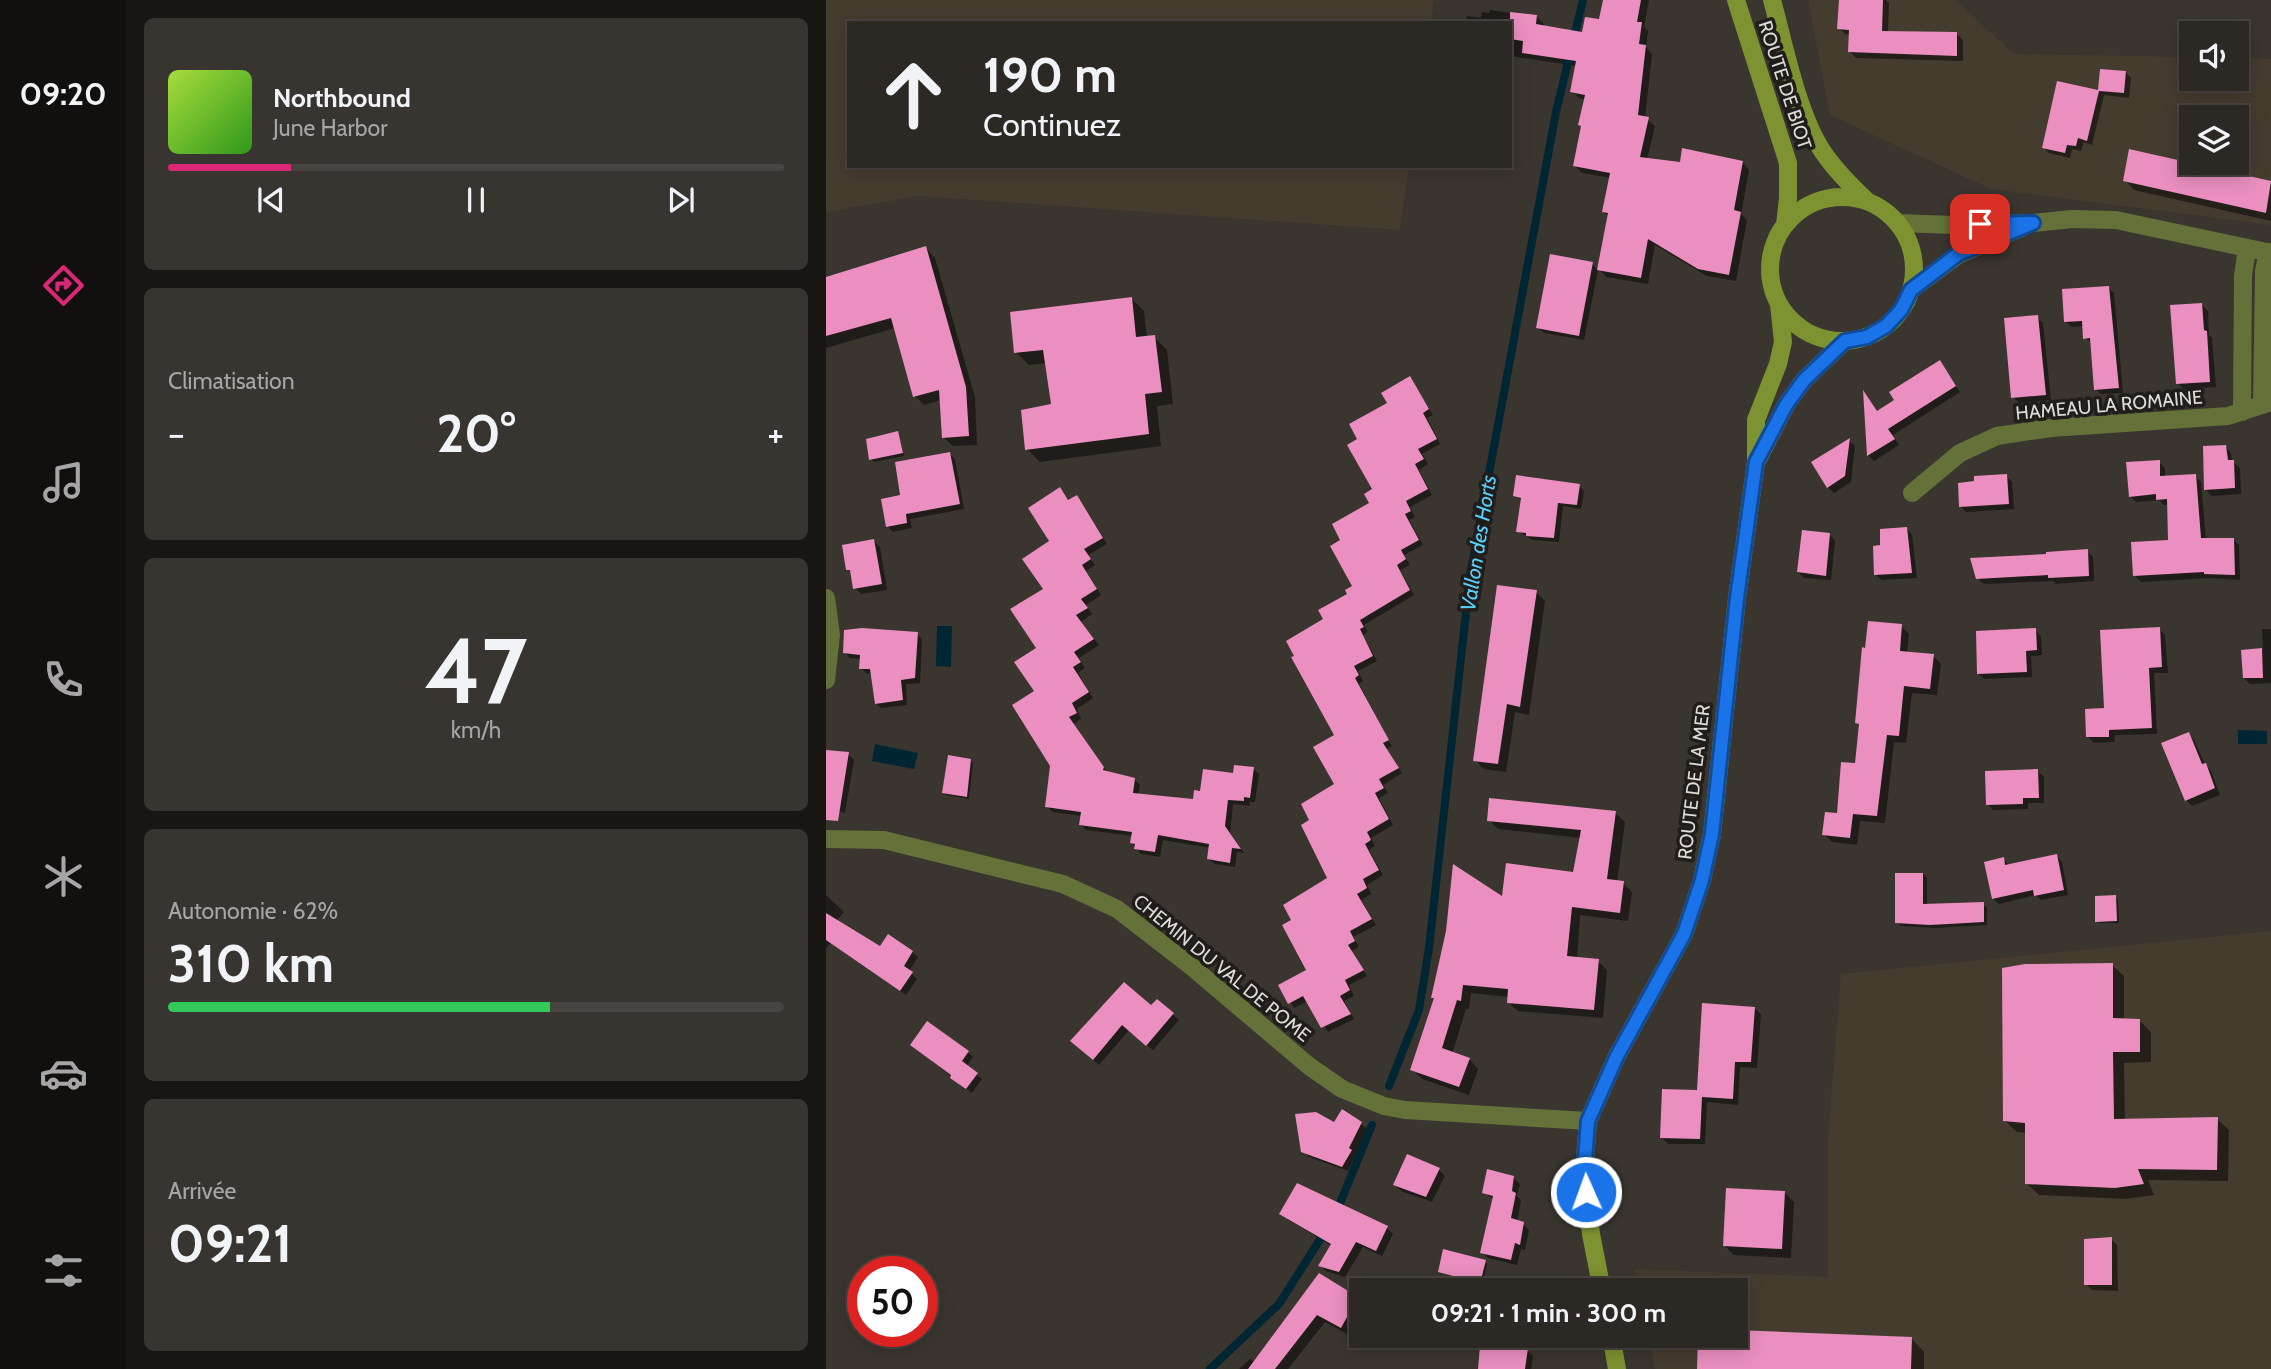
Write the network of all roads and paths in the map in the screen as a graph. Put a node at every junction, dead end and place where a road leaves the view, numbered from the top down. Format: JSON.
{"nodes":[{"id":1,"x":1736,"y":0,"type":"edge"},
{"id":2,"x":1772,"y":0,"type":"edge"},
{"id":3,"x":1867,"y":201,"type":"junction"},
{"id":4,"x":1898,"y":223,"type":"junction"},
{"id":5,"x":2033,"y":223,"type":"junction"},
{"id":6,"x":1785,"y":225,"type":"junction"},
{"id":7,"x":2247,"y":248,"type":"junction"},
{"id":8,"x":2269,"y":253,"type":"edge"},
{"id":9,"x":1911,"y":290,"type":"junction"},
{"id":10,"x":1779,"y":304,"type":"junction"},
{"id":11,"x":1845,"y":341,"type":"junction"},
{"id":12,"x":2267,"y":404,"type":"edge"},
{"id":13,"x":2242,"y":412,"type":"junction"},
{"id":14,"x":1756,"y":462,"type":"junction"},
{"id":15,"x":1912,"y":493,"type":"dead end"},
{"id":16,"x":826,"y":598,"type":"edge"},
{"id":17,"x":826,"y":680,"type":"edge"},
{"id":18,"x":826,"y":839,"type":"edge"},
{"id":19,"x":1588,"y":1121,"type":"junction"},
{"id":20,"x":1600,"y":1278,"type":"edge"},
{"id":21,"x":1613,"y":1348,"type":"edge"},
{"id":22,"x":1617,"y":1369,"type":"edge"}],
"edges":[{"from":1,"to":6,"type":"main road","name":"ROUTE DE BIOT"},
{"from":2,"to":3,"type":"main road","name":"ROUTE DE BIOT"},
{"from":3,"to":4,"type":"main road"},
{"from":3,"to":6,"type":"main road"},
{"from":4,"to":5,"type":"street"},
{"from":4,"to":9,"type":"main road"},
{"from":5,"to":7,"type":"street"},
{"from":5,"to":9,"type":"street"},
{"from":6,"to":10,"type":"main road"},
{"from":7,"to":8,"type":"street"},
{"from":7,"to":13,"type":"street"},
{"from":8,"to":12,"type":"street","name":"HAMEAU LA ROMAINE"},
{"from":9,"to":11,"type":"main road"},
{"from":10,"to":11,"type":"main road"},
{"from":10,"to":14,"type":"main road"},
{"from":11,"to":14,"type":"main road"},
{"from":12,"to":13,"type":"street","name":"HAMEAU LA ROMAINE"},
{"from":13,"to":15,"type":"street","name":"HAMEAU LA ROMAINE"},
{"from":14,"to":19,"type":"main road","name":"ROUTE DE LA MER"},
{"from":16,"to":17,"type":"street"},
{"from":18,"to":19,"type":"street","name":"CHEMIN DU VAL DE POME"},
{"from":19,"to":20,"type":"main road","name":"ROUTE DE LA MER"},
{"from":21,"to":22,"type":"main road"}]}
